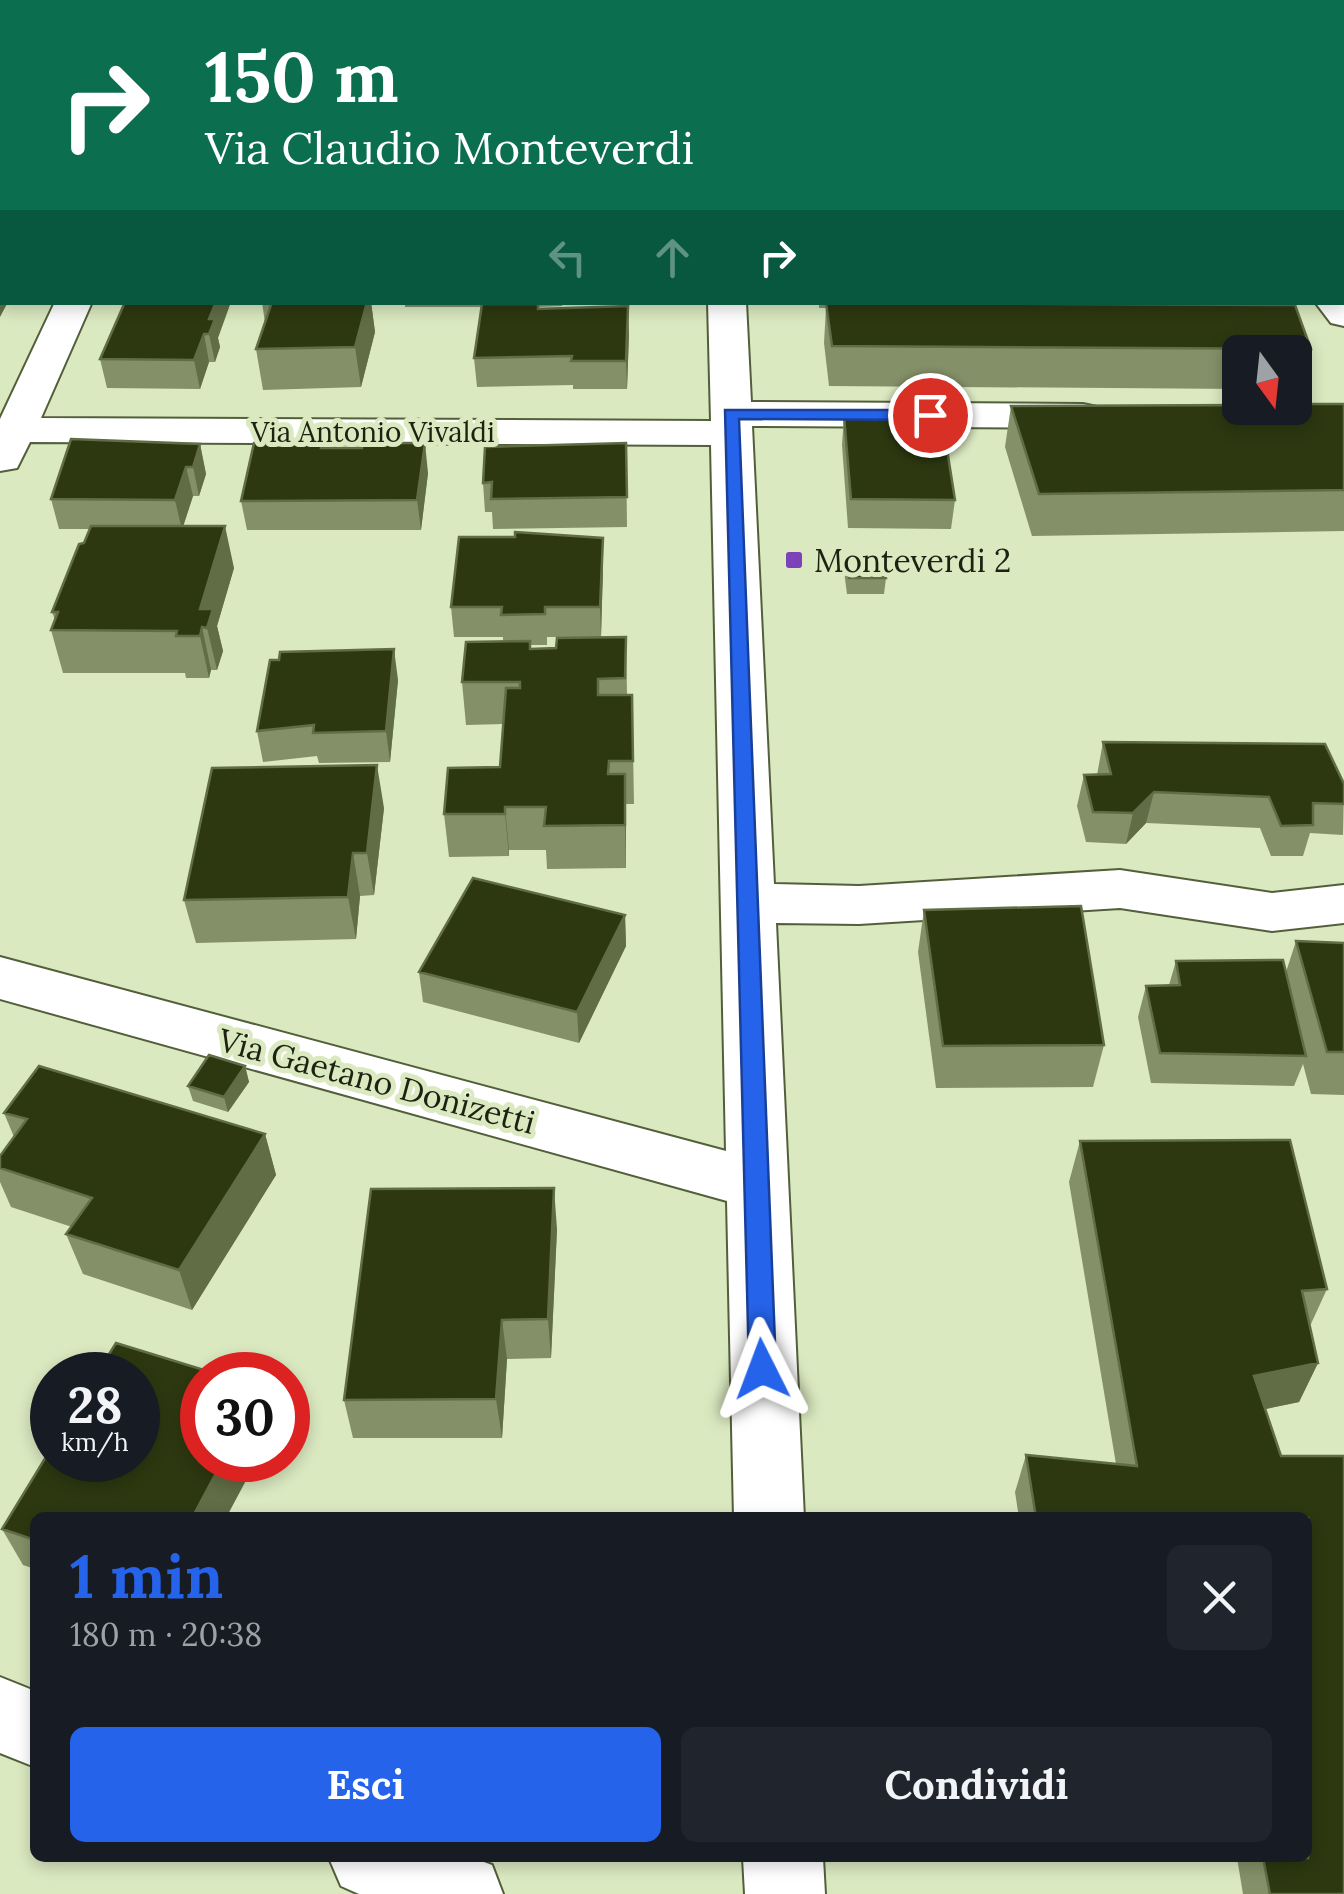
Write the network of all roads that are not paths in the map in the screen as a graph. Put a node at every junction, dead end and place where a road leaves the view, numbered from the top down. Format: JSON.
{"nodes":[{"id":1,"x":73,"y":305,"type":"edge"},
{"id":2,"x":726,"y":305,"type":"edge"},
{"id":3,"x":1128,"y":416,"type":"edge"},
{"id":4,"x":731,"y":423,"type":"junction"},
{"id":5,"x":7,"y":447,"type":"edge"},
{"id":6,"x":746,"y":902,"type":"junction"},
{"id":7,"x":1344,"y":904,"type":"edge"},
{"id":8,"x":0,"y":978,"type":"edge"},
{"id":9,"x":754,"y":1184,"type":"junction"},
{"id":10,"x":769,"y":1512,"type":"edge"},
{"id":11,"x":0,"y":1715,"type":"edge"},
{"id":12,"x":30,"y":1726,"type":"edge"},
{"id":13,"x":379,"y":1862,"type":"edge"},
{"id":14,"x":783,"y":1862,"type":"edge"},
{"id":15,"x":463,"y":1894,"type":"edge"},
{"id":16,"x":785,"y":1894,"type":"edge"}],
"edges":[{"from":1,"to":5,"type":"street"},
{"from":2,"to":4,"type":"street"},
{"from":3,"to":4,"type":"street","name":"Via Antonio Vivaldi"},
{"from":4,"to":5,"type":"street","name":"Via Antonio Vivaldi"},
{"from":4,"to":6,"type":"street"},
{"from":6,"to":7,"type":"street"},
{"from":6,"to":9,"type":"street"},
{"from":8,"to":9,"type":"street","name":"Via Gaetano Donizetti"},
{"from":9,"to":10,"type":"street"},
{"from":11,"to":12,"type":"street"},
{"from":13,"to":15,"type":"street"},
{"from":14,"to":16,"type":"street"}]}
